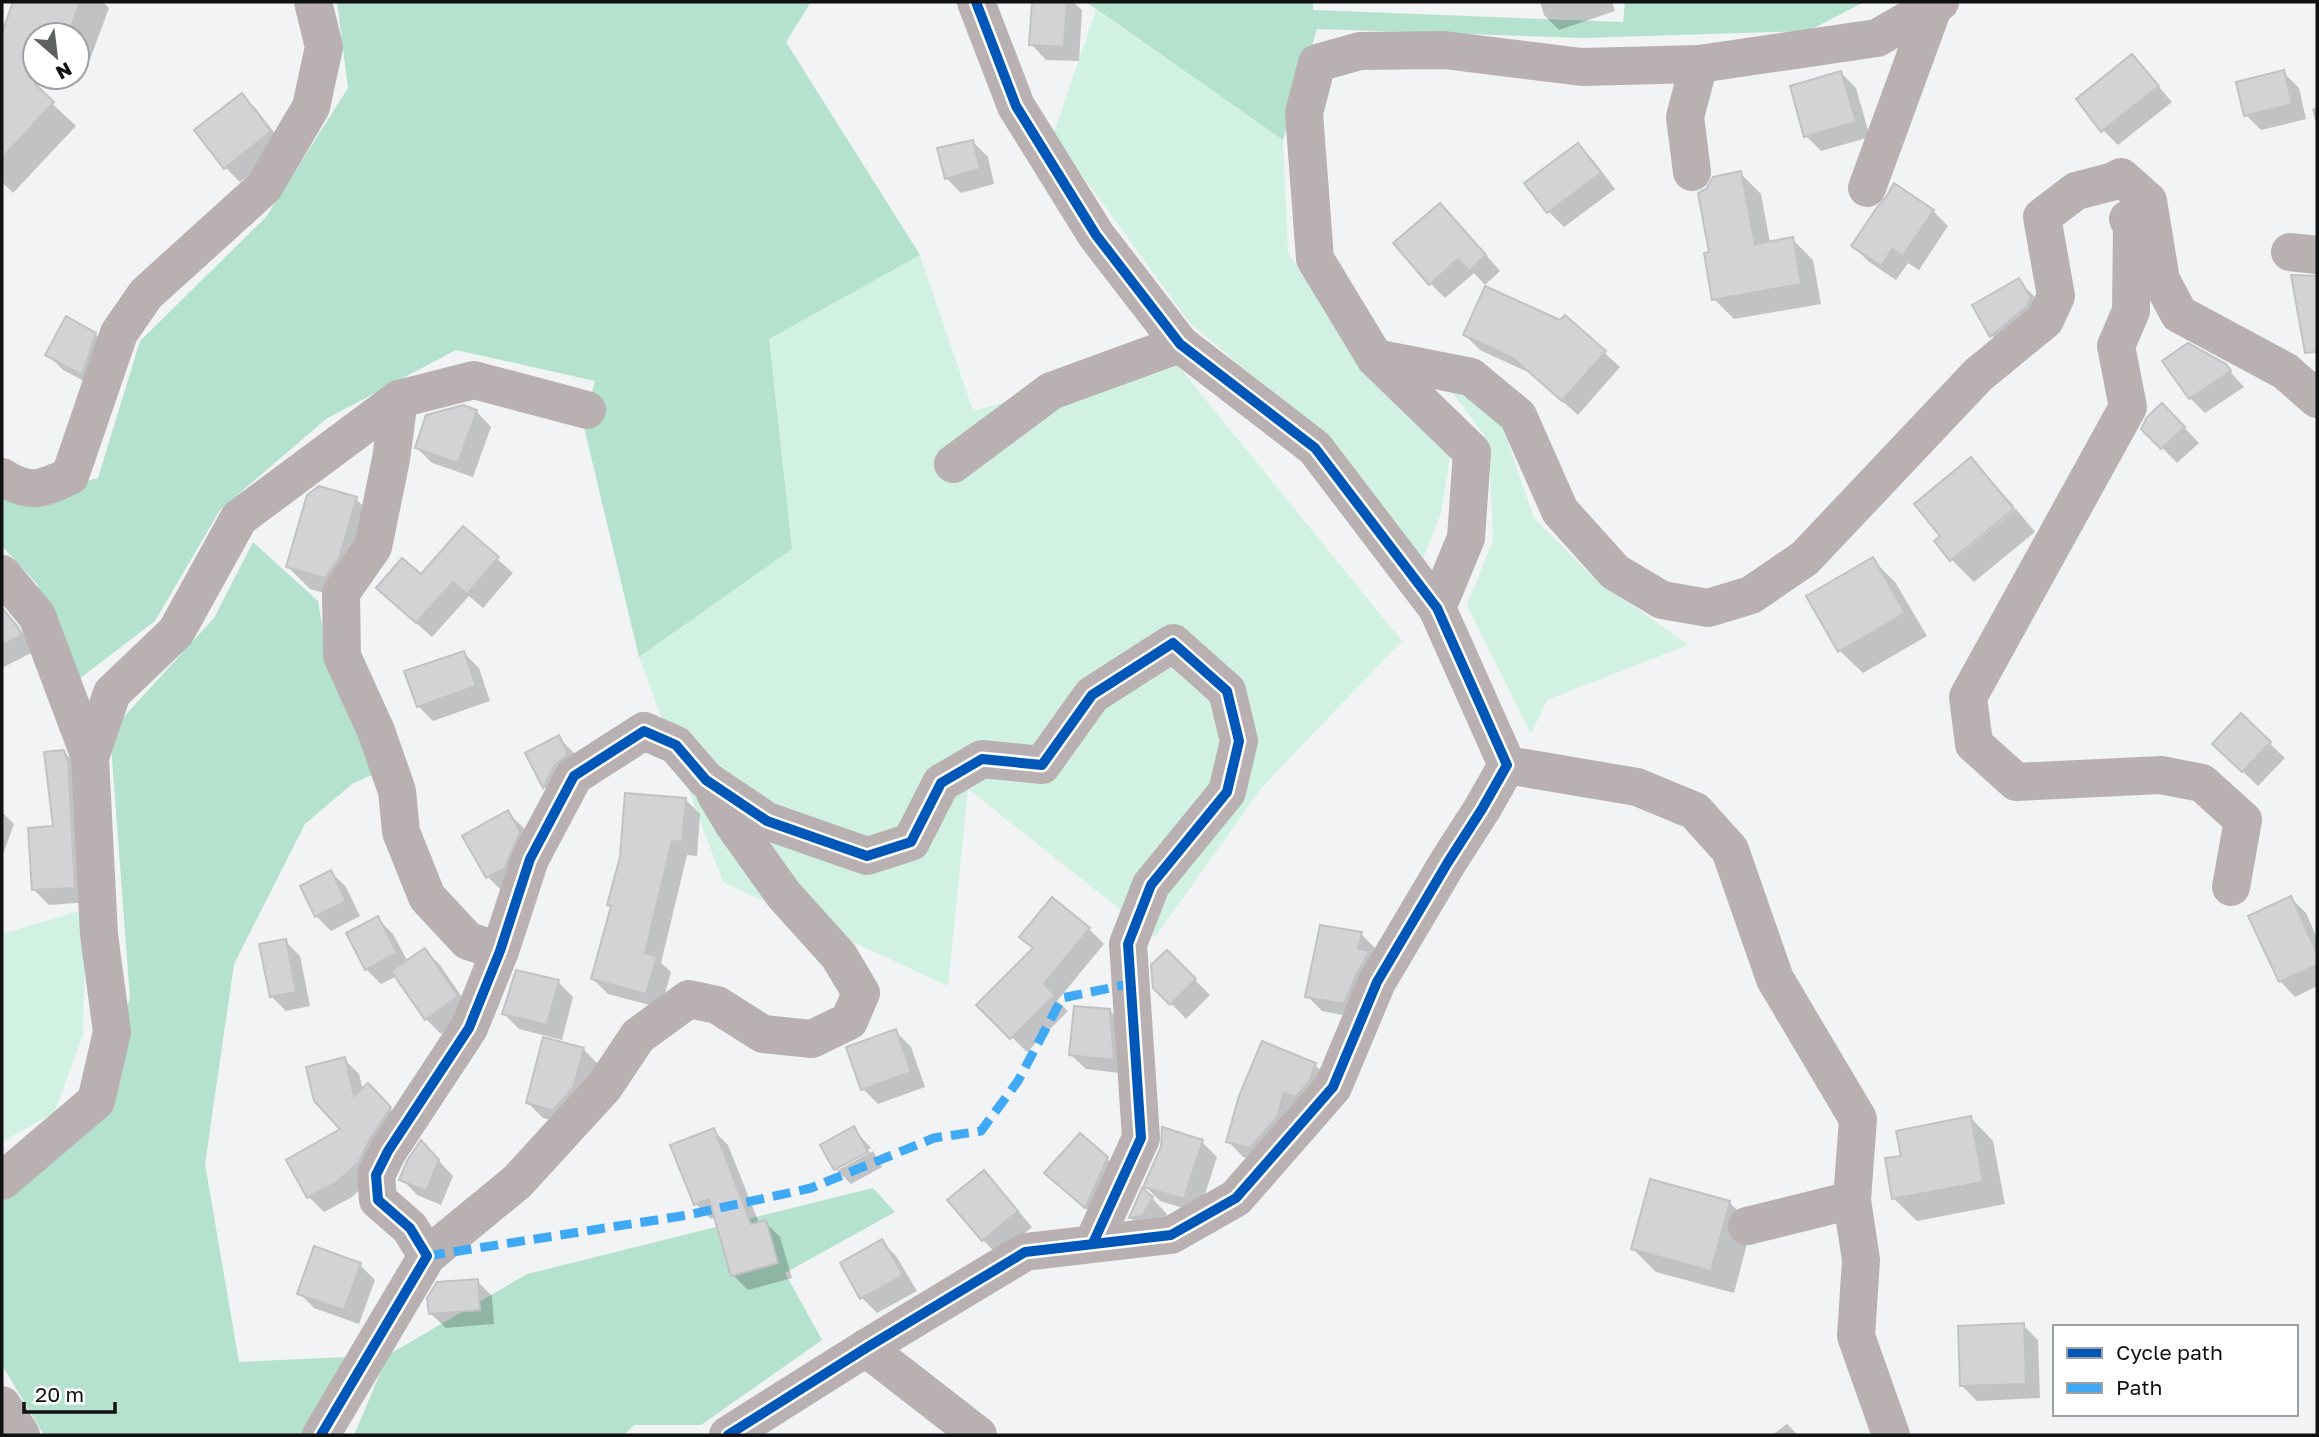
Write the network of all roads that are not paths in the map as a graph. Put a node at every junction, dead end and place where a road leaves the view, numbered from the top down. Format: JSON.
{"nodes":[{"id":1,"x":313,"y":2,"type":"edge"},
{"id":2,"x":976,"y":2,"type":"edge"},
{"id":3,"x":1937,"y":4,"type":"edge"},
{"id":4,"x":1699,"y":64,"type":"junction"},
{"id":5,"x":1692,"y":172,"type":"dead end"},
{"id":6,"x":2111,"y":182,"type":"junction"},
{"id":7,"x":1867,"y":188,"type":"dead end"},
{"id":8,"x":1180,"y":344,"type":"junction"},
{"id":9,"x":1374,"y":358,"type":"junction"},
{"id":10,"x":399,"y":399,"type":"junction"},
{"id":11,"x":2317,"y":399,"type":"edge"},
{"id":12,"x":587,"y":410,"type":"dead end"},
{"id":13,"x":953,"y":464,"type":"dead end"},
{"id":14,"x":2,"y":477,"type":"edge"},
{"id":15,"x":2,"y":574,"type":"edge"},
{"id":16,"x":1437,"y":608,"type":"junction"},
{"id":17,"x":90,"y":757,"type":"junction"},
{"id":18,"x":1507,"y":765,"type":"junction"},
{"id":19,"x":706,"y":780,"type":"junction"},
{"id":20,"x":2231,"y":887,"type":"dead end"},
{"id":21,"x":500,"y":951,"type":"junction"},
{"id":22,"x":2,"y":1181,"type":"edge"},
{"id":23,"x":1852,"y":1200,"type":"junction"},
{"id":24,"x":1747,"y":1226,"type":"dead end"},
{"id":25,"x":1093,"y":1243,"type":"junction"},
{"id":26,"x":427,"y":1256,"type":"junction"},
{"id":27,"x":866,"y":1348,"type":"junction"},
{"id":28,"x":2,"y":1405,"type":"edge"},
{"id":29,"x":21,"y":1435,"type":"edge"},
{"id":30,"x":321,"y":1435,"type":"edge"},
{"id":31,"x":728,"y":1435,"type":"edge"},
{"id":32,"x":978,"y":1435,"type":"edge"},
{"id":33,"x":1891,"y":1435,"type":"edge"}],
"edges":[{"from":1,"to":14,"type":"street"},
{"from":2,"to":8,"type":"street"},
{"from":3,"to":4,"type":"street"},
{"from":3,"to":7,"type":"street"},
{"from":4,"to":5,"type":"street"},
{"from":4,"to":9,"type":"street"},
{"from":6,"to":9,"type":"street"},
{"from":6,"to":11,"type":"street"},
{"from":6,"to":20,"type":"street"},
{"from":8,"to":13,"type":"street"},
{"from":8,"to":16,"type":"street"},
{"from":9,"to":16,"type":"street"},
{"from":10,"to":12,"type":"street"},
{"from":10,"to":17,"type":"street"},
{"from":10,"to":21,"type":"street"},
{"from":15,"to":17,"type":"street"},
{"from":16,"to":18,"type":"street"},
{"from":17,"to":22,"type":"street"},
{"from":18,"to":23,"type":"street"},
{"from":18,"to":25,"type":"street"},
{"from":19,"to":21,"type":"street"},
{"from":19,"to":25,"type":"street"},
{"from":19,"to":26,"type":"street"},
{"from":21,"to":26,"type":"street"},
{"from":23,"to":24,"type":"street"},
{"from":23,"to":33,"type":"street"},
{"from":25,"to":27,"type":"street"},
{"from":26,"to":30,"type":"street"},
{"from":27,"to":31,"type":"street"},
{"from":27,"to":32,"type":"street"},
{"from":28,"to":29,"type":"street"}]}
